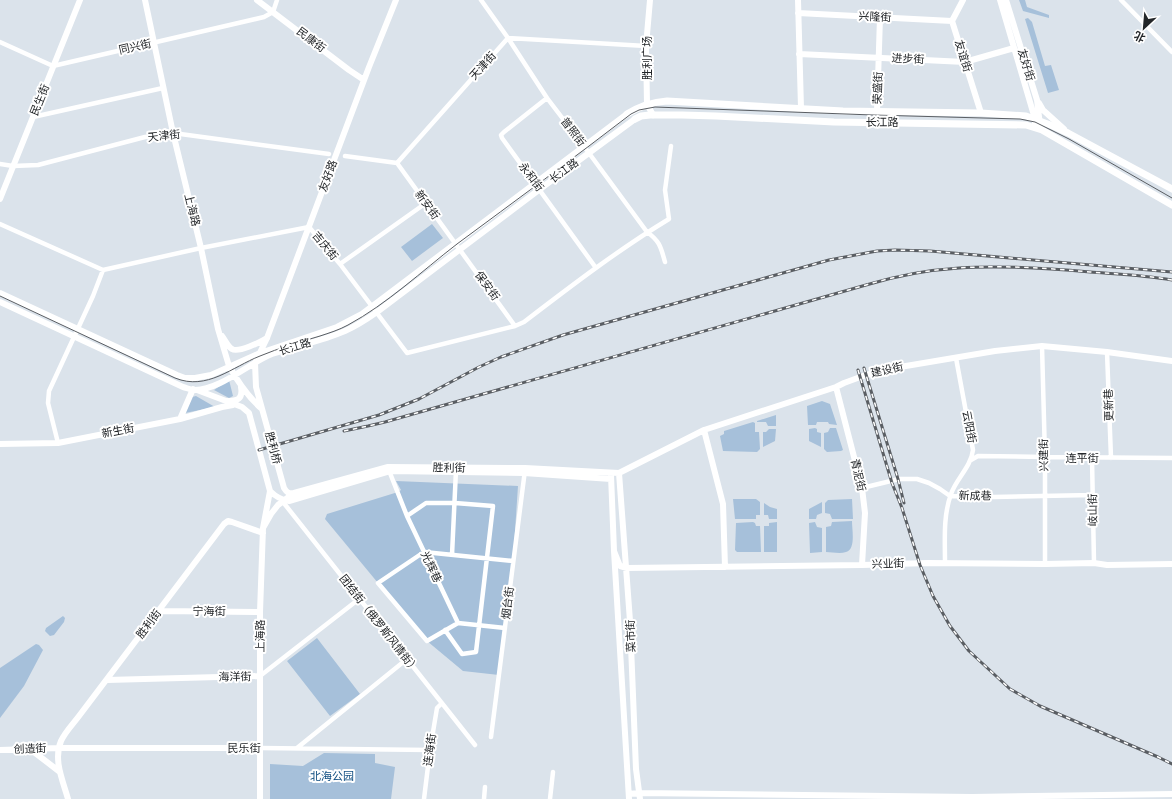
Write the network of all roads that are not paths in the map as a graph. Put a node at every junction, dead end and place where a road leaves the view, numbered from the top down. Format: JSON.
{"nodes":[{"id":1,"x":80,"y":0,"type":"edge"},
{"id":2,"x":146,"y":0,"type":"edge"},
{"id":3,"x":258,"y":0,"type":"edge"},
{"id":4,"x":277,"y":0,"type":"edge"},
{"id":5,"x":396,"y":0,"type":"edge"},
{"id":6,"x":481,"y":0,"type":"edge"},
{"id":7,"x":650,"y":0,"type":"edge"},
{"id":8,"x":798,"y":0,"type":"edge"},
{"id":9,"x":963,"y":0,"type":"edge"},
{"id":10,"x":1000,"y":0,"type":"edge"},
{"id":11,"x":1006,"y":0,"type":"edge"},
{"id":12,"x":1121,"y":0,"type":"edge"},
{"id":13,"x":273,"y":12,"type":"junction"},
{"id":14,"x":798,"y":13,"type":"junction"},
{"id":15,"x":880,"y":17,"type":"junction"},
{"id":16,"x":952,"y":21,"type":"junction"},
{"id":17,"x":508,"y":38,"type":"junction"},
{"id":18,"x":0,"y":42,"type":"edge"},
{"id":19,"x":154,"y":42,"type":"junction"},
{"id":20,"x":646,"y":46,"type":"junction"},
{"id":21,"x":1014,"y":48,"type":"junction"},
{"id":22,"x":1172,"y":52,"type":"edge"},
{"id":23,"x":799,"y":54,"type":"junction"},
{"id":24,"x":879,"y":58,"type":"junction"},
{"id":25,"x":965,"y":62,"type":"junction"},
{"id":26,"x":53,"y":66,"type":"junction"},
{"id":27,"x":364,"y":80,"type":"junction"},
{"id":28,"x":163,"y":88,"type":"junction"},
{"id":29,"x":547,"y":98,"type":"junction"},
{"id":30,"x":1037,"y":100,"type":"junction"},
{"id":31,"x":648,"y":104,"type":"junction"},
{"id":32,"x":801,"y":108,"type":"junction"},
{"id":33,"x":877,"y":111,"type":"junction"},
{"id":34,"x":981,"y":113,"type":"junction"},
{"id":35,"x":627,"y":114,"type":"joint"},
{"id":36,"x":653,"y":115,"type":"junction"},
{"id":37,"x":33,"y":117,"type":"junction"},
{"id":38,"x":635,"y":119,"type":"joint"},
{"id":39,"x":1037,"y":120,"type":"junction"},
{"id":40,"x":1039,"y":129,"type":"junction"},
{"id":41,"x":173,"y":133,"type":"junction"},
{"id":42,"x":1068,"y":133,"type":"junction"},
{"id":43,"x":584,"y":146,"type":"junction"},
{"id":44,"x":672,"y":146,"type":"dead end"},
{"id":45,"x":589,"y":152,"type":"junction"},
{"id":46,"x":330,"y":154,"type":"dead end"},
{"id":47,"x":345,"y":156,"type":"dead end"},
{"id":48,"x":397,"y":163,"type":"junction"},
{"id":49,"x":0,"y":164,"type":"edge"},
{"id":50,"x":13,"y":166,"type":"junction"},
{"id":51,"x":535,"y":183,"type":"junction"},
{"id":52,"x":540,"y":189,"type":"junction"},
{"id":53,"x":1172,"y":189,"type":"edge"},
{"id":54,"x":0,"y":199,"type":"edge"},
{"id":55,"x":426,"y":203,"type":"junction"},
{"id":56,"x":1172,"y":205,"type":"edge"},
{"id":57,"x":0,"y":224,"type":"edge"},
{"id":58,"x":309,"y":227,"type":"junction"},
{"id":59,"x":647,"y":232,"type":"junction"},
{"id":60,"x":458,"y":246,"type":"junction"},
{"id":61,"x":201,"y":248,"type":"junction"},
{"id":62,"x":665,"y":262,"type":"dead end"},
{"id":63,"x":340,"y":264,"type":"junction"},
{"id":64,"x":596,"y":268,"type":"junction"},
{"id":65,"x":103,"y":270,"type":"junction"},
{"id":66,"x":0,"y":293,"type":"edge"},
{"id":67,"x":0,"y":302,"type":"edge"},
{"id":68,"x":372,"y":306,"type":"junction"},
{"id":69,"x":377,"y":312,"type":"junction"},
{"id":70,"x":515,"y":326,"type":"junction"},
{"id":71,"x":218,"y":329,"type":"junction"},
{"id":72,"x":76,"y":332,"type":"junction"},
{"id":73,"x":267,"y":338,"type":"junction"},
{"id":74,"x":1042,"y":346,"type":"junction"},
{"id":75,"x":1107,"y":352,"type":"junction"},
{"id":76,"x":260,"y":353,"type":"junction"},
{"id":77,"x":956,"y":358,"type":"junction"},
{"id":78,"x":1172,"y":361,"type":"edge"},
{"id":79,"x":255,"y":363,"type":"junction"},
{"id":80,"x":229,"y":366,"type":"junction"},
{"id":81,"x":234,"y":375,"type":"junction"},
{"id":82,"x":240,"y":386,"type":"junction"},
{"id":83,"x":836,"y":387,"type":"junction"},
{"id":84,"x":194,"y":390,"type":"junction"},
{"id":85,"x":219,"y":399,"type":"junction"},
{"id":86,"x":234,"y":404,"type":"junction"},
{"id":87,"x":262,"y":409,"type":"junction"},
{"id":88,"x":180,"y":419,"type":"junction"},
{"id":89,"x":704,"y":430,"type":"junction"},
{"id":90,"x":58,"y":443,"type":"junction"},
{"id":91,"x":0,"y":444,"type":"edge"},
{"id":92,"x":1045,"y":457,"type":"junction"},
{"id":93,"x":1092,"y":458,"type":"junction"},
{"id":94,"x":1110,"y":458,"type":"junction"},
{"id":95,"x":1172,"y":458,"type":"edge"},
{"id":96,"x":971,"y":461,"type":"junction"},
{"id":97,"x":389,"y":469,"type":"junction"},
{"id":98,"x":456,"y":470,"type":"junction"},
{"id":99,"x":524,"y":471,"type":"junction"},
{"id":100,"x":619,"y":473,"type":"junction"},
{"id":101,"x":611,"y":476,"type":"junction"},
{"id":102,"x":862,"y":488,"type":"junction"},
{"id":103,"x":270,"y":491,"type":"junction"},
{"id":104,"x":294,"y":493,"type":"junction"},
{"id":105,"x":1092,"y":495,"type":"junction"},
{"id":106,"x":950,"y":496,"type":"junction"},
{"id":107,"x":1045,"y":496,"type":"junction"},
{"id":108,"x":284,"y":501,"type":"junction"},
{"id":109,"x":455,"y":503,"type":"junction"},
{"id":110,"x":407,"y":516,"type":"junction"},
{"id":111,"x":263,"y":530,"type":"junction"},
{"id":112,"x":614,"y":551,"type":"junction"},
{"id":113,"x":424,"y":552,"type":"junction"},
{"id":114,"x":452,"y":555,"type":"junction"},
{"id":115,"x":486,"y":558,"type":"junction"},
{"id":116,"x":513,"y":561,"type":"junction"},
{"id":117,"x":945,"y":563,"type":"junction"},
{"id":118,"x":1094,"y":563,"type":"junction"},
{"id":119,"x":1045,"y":564,"type":"junction"},
{"id":120,"x":1172,"y":564,"type":"edge"},
{"id":121,"x":862,"y":565,"type":"junction"},
{"id":122,"x":725,"y":566,"type":"junction"},
{"id":123,"x":627,"y":568,"type":"junction"},
{"id":124,"x":359,"y":599,"type":"junction"},
{"id":125,"x":159,"y":611,"type":"junction"},
{"id":126,"x":260,"y":612,"type":"junction"},
{"id":127,"x":458,"y":623,"type":"junction"},
{"id":128,"x":479,"y":625,"type":"junction"},
{"id":129,"x":505,"y":628,"type":"junction"},
{"id":130,"x":445,"y":630,"type":"junction"},
{"id":131,"x":407,"y":659,"type":"junction"},
{"id":132,"x":260,"y":676,"type":"junction"},
{"id":133,"x":108,"y":680,"type":"junction"},
{"id":134,"x":442,"y":703,"type":"junction"},
{"id":135,"x":491,"y":740,"type":"dead end"},
{"id":136,"x":475,"y":745,"type":"dead end"},
{"id":137,"x":59,"y":748,"type":"junction"},
{"id":138,"x":260,"y":748,"type":"junction"},
{"id":139,"x":297,"y":748,"type":"junction"},
{"id":140,"x":30,"y":749,"type":"junction"},
{"id":141,"x":0,"y":750,"type":"edge"},
{"id":142,"x":430,"y":750,"type":"junction"},
{"id":143,"x":60,"y":772,"type":"junction"},
{"id":144,"x":553,"y":772,"type":"dead end"},
{"id":145,"x":485,"y":787,"type":"dead end"},
{"id":146,"x":1172,"y":794,"type":"edge"},
{"id":147,"x":640,"y":796,"type":"edge"},
{"id":148,"x":722,"y":796,"type":"edge"},
{"id":149,"x":630,"y":797,"type":"edge"},
{"id":150,"x":972,"y":798,"type":"edge"},
{"id":151,"x":68,"y":799,"type":"edge"},
{"id":152,"x":260,"y":799,"type":"edge"},
{"id":153,"x":424,"y":799,"type":"edge"},
{"id":154,"x":484,"y":799,"type":"edge"},
{"id":155,"x":550,"y":799,"type":"edge"}],
"edges":[{"from":1,"to":26,"type":"main road","name":"民生街"},
{"from":2,"to":19,"type":"main road","name":"上海路"},
{"from":3,"to":13,"type":"main road","name":"民康街"},
{"from":4,"to":13,"type":"street"},
{"from":5,"to":27,"type":"main road","name":"友好路"},
{"from":6,"to":17,"type":"street","name":"普照街"},
{"from":7,"to":20,"type":"main road","name":"胜利广场"},
{"from":8,"to":14,"type":"main road"},
{"from":9,"to":16,"type":"main road"},
{"from":10,"to":21,"type":"main road","name":"友好街"},
{"from":11,"to":30,"type":"main road","name":"友好街"},
{"from":12,"to":22,"type":"street"},
{"from":13,"to":19,"type":"street","name":"同兴街"},
{"from":13,"to":27,"type":"main road","name":"民康街"},
{"from":14,"to":15,"type":"main road","name":"兴隆街"},
{"from":14,"to":23,"type":"main road"},
{"from":15,"to":16,"type":"main road","name":"兴隆街"},
{"from":15,"to":24,"type":"main road","name":"荣盛街"},
{"from":16,"to":25,"type":"main road","name":"友谊街"},
{"from":17,"to":20,"type":"street"},
{"from":17,"to":29,"type":"street","name":"普照街"},
{"from":17,"to":48,"type":"street","name":"天津街"},
{"from":18,"to":26,"type":"street"},
{"from":19,"to":26,"type":"street","name":"同兴街"},
{"from":19,"to":28,"type":"main road","name":"上海路"},
{"from":20,"to":31,"type":"main road","name":"胜利广场"},
{"from":21,"to":25,"type":"main road","name":"进步街"},
{"from":21,"to":39,"type":"main road","name":"友好街"},
{"from":23,"to":24,"type":"main road","name":"进步街"},
{"from":23,"to":32,"type":"main road"},
{"from":24,"to":25,"type":"main road","name":"进步街"},
{"from":24,"to":33,"type":"main road","name":"荣盛街"},
{"from":25,"to":34,"type":"main road","name":"友谊街"},
{"from":26,"to":37,"type":"main road","name":"民生街"},
{"from":27,"to":58,"type":"main road","name":"友好路"},
{"from":28,"to":37,"type":"street"},
{"from":28,"to":41,"type":"main road","name":"上海路"},
{"from":29,"to":43,"type":"street","name":"普照街"},
{"from":29,"to":51,"type":"street","name":"永和街"},
{"from":30,"to":39,"type":"main road","name":"友好街"},
{"from":30,"to":42,"type":"main road"},
{"from":31,"to":32,"type":"main road","name":"长江路"},
{"from":31,"to":35,"type":"main road","name":"长江路"},
{"from":31,"to":36,"type":"main road","name":"胜利广场"},
{"from":32,"to":33,"type":"main road","name":"长江路"},
{"from":33,"to":34,"type":"main road","name":"长江路"},
{"from":34,"to":39,"type":"main road","name":"长江路"},
{"from":35,"to":43,"type":"main road","name":"长江路"},
{"from":36,"to":38,"type":"main road","name":"长江路"},
{"from":36,"to":40,"type":"main road","name":"长江路"},
{"from":37,"to":50,"type":"main road","name":"民生街"},
{"from":38,"to":45,"type":"main road","name":"长江路"},
{"from":39,"to":40,"type":"main road","name":"友好街"},
{"from":39,"to":42,"type":"main road","name":"长江路"},
{"from":40,"to":56,"type":"main road","name":"长江路"},
{"from":41,"to":46,"type":"street","name":"天津街"},
{"from":41,"to":50,"type":"street","name":"天津街"},
{"from":41,"to":61,"type":"main road","name":"上海路"},
{"from":42,"to":53,"type":"main road","name":"长江路"},
{"from":43,"to":45,"type":"street","name":"普照街"},
{"from":43,"to":51,"type":"main road","name":"长江路"},
{"from":44,"to":59,"type":"street"},
{"from":45,"to":52,"type":"main road","name":"长江路"},
{"from":45,"to":59,"type":"street","name":"普照街"},
{"from":47,"to":48,"type":"street"},
{"from":48,"to":55,"type":"street","name":"新安街"},
{"from":49,"to":50,"type":"street","name":"天津街"},
{"from":50,"to":54,"type":"main road","name":"民生街"},
{"from":51,"to":52,"type":"street","name":"永和街"},
{"from":51,"to":60,"type":"main road","name":"长江路"},
{"from":52,"to":60,"type":"main road","name":"长江路"},
{"from":52,"to":64,"type":"street","name":"永和街"},
{"from":55,"to":60,"type":"street","name":"新安街"},
{"from":55,"to":63,"type":"street"},
{"from":57,"to":65,"type":"street"},
{"from":58,"to":61,"type":"street","name":"吉庆街"},
{"from":58,"to":63,"type":"street","name":"吉庆街"},
{"from":58,"to":73,"type":"main road","name":"友好路"},
{"from":59,"to":62,"type":"street","name":"普照街"},
{"from":59,"to":64,"type":"street"},
{"from":60,"to":68,"type":"main road","name":"长江路"},
{"from":60,"to":69,"type":"main road","name":"长江路"},
{"from":60,"to":70,"type":"street","name":"保安街"},
{"from":61,"to":65,"type":"street","name":"吉庆街"},
{"from":61,"to":71,"type":"main road","name":"上海路"},
{"from":63,"to":68,"type":"street","name":"吉庆街"},
{"from":64,"to":70,"type":"street"},
{"from":65,"to":72,"type":"street"},
{"from":66,"to":72,"type":"main road","name":"长江路"},
{"from":67,"to":72,"type":"main road","name":"长江路"},
{"from":68,"to":69,"type":"street","name":"吉庆街"},
{"from":68,"to":76,"type":"main road","name":"长江路"},
{"from":69,"to":70,"type":"street","name":"吉庆街"},
{"from":69,"to":79,"type":"main road","name":"长江路"},
{"from":71,"to":73,"type":"main road"},
{"from":71,"to":80,"type":"main road","name":"上海路"},
{"from":72,"to":80,"type":"main road","name":"长江路"},
{"from":72,"to":84,"type":"main road","name":"长江路"},
{"from":72,"to":90,"type":"street"},
{"from":73,"to":76,"type":"main road","name":"友好路"},
{"from":74,"to":75,"type":"main road","name":"建设街"},
{"from":74,"to":77,"type":"main road","name":"建设街"},
{"from":74,"to":92,"type":"street","name":"兴建街"},
{"from":75,"to":78,"type":"main road","name":"建设街"},
{"from":75,"to":94,"type":"street","name":"更新巷"},
{"from":76,"to":79,"type":"main road","name":"友好路"},
{"from":76,"to":80,"type":"main road","name":"长江路"},
{"from":77,"to":83,"type":"main road","name":"建设街"},
{"from":77,"to":96,"type":"street","name":"云阳街"},
{"from":79,"to":81,"type":"main road","name":"长江路"},
{"from":79,"to":87,"type":"main road","name":"胜利桥"},
{"from":80,"to":81,"type":"main road","name":"上海路"},
{"from":81,"to":82,"type":"main road","name":"上海路"},
{"from":81,"to":84,"type":"main road","name":"长江路"},
{"from":82,"to":85,"type":"main road"},
{"from":82,"to":87,"type":"main road","name":"上海路"},
{"from":83,"to":89,"type":"main road","name":"建设街"},
{"from":83,"to":102,"type":"main road","name":"青泥街"},
{"from":84,"to":85,"type":"main road"},
{"from":84,"to":88,"type":"main road"},
{"from":85,"to":86,"type":"main road"},
{"from":86,"to":88,"type":"main road","name":"新生街"},
{"from":86,"to":103,"type":"main road","name":"胜利桥"},
{"from":87,"to":104,"type":"main road","name":"胜利桥"},
{"from":88,"to":90,"type":"main road","name":"新生街"},
{"from":89,"to":100,"type":"main road","name":"建设街"},
{"from":89,"to":122,"type":"main road"},
{"from":90,"to":91,"type":"main road","name":"新生街"},
{"from":92,"to":93,"type":"street","name":"连平街"},
{"from":92,"to":96,"type":"street","name":"连平街"},
{"from":92,"to":107,"type":"street","name":"兴建街"},
{"from":93,"to":94,"type":"street","name":"连平街"},
{"from":93,"to":105,"type":"street","name":"岐山街"},
{"from":94,"to":95,"type":"street","name":"连平街"},
{"from":96,"to":106,"type":"street"},
{"from":97,"to":98,"type":"main road","name":"胜利街"},
{"from":97,"to":104,"type":"main road","name":"胜利街"},
{"from":97,"to":108,"type":"main road","name":"胜利街"},
{"from":97,"to":110,"type":"street","name":"光辉巷"},
{"from":98,"to":99,"type":"main road","name":"胜利街"},
{"from":98,"to":109,"type":"street"},
{"from":99,"to":101,"type":"main road","name":"胜利街"},
{"from":99,"to":116,"type":"street","name":"烟台街"},
{"from":100,"to":101,"type":"main road","name":"胜利街"},
{"from":100,"to":123,"type":"main road","name":"菜市街"},
{"from":101,"to":112,"type":"main road"},
{"from":102,"to":106,"type":"street","name":"新成巷"},
{"from":102,"to":121,"type":"main road","name":"青泥街"},
{"from":103,"to":108,"type":"main road"},
{"from":103,"to":111,"type":"main road","name":"上海路"},
{"from":104,"to":108,"type":"main road","name":"胜利街"},
{"from":105,"to":107,"type":"street","name":"新成巷"},
{"from":105,"to":118,"type":"street","name":"岐山街"},
{"from":106,"to":107,"type":"street","name":"新成巷"},
{"from":106,"to":117,"type":"street"},
{"from":107,"to":119,"type":"street","name":"兴建街"},
{"from":108,"to":111,"type":"main road"},
{"from":108,"to":124,"type":"street","name":"团结街（俄罗斯风情街）"},
{"from":109,"to":110,"type":"street"},
{"from":109,"to":114,"type":"street"},
{"from":109,"to":115,"type":"street"},
{"from":110,"to":113,"type":"street","name":"光辉巷"},
{"from":111,"to":125,"type":"main road","name":"胜利街"},
{"from":111,"to":126,"type":"main road","name":"上海路"},
{"from":112,"to":123,"type":"main road"},
{"from":112,"to":149,"type":"main road"},
{"from":113,"to":114,"type":"street"},
{"from":113,"to":127,"type":"street","name":"光辉巷"},
{"from":113,"to":130,"type":"street"},
{"from":114,"to":115,"type":"street"},
{"from":115,"to":116,"type":"street"},
{"from":115,"to":128,"type":"street"},
{"from":116,"to":129,"type":"street","name":"烟台街"},
{"from":117,"to":119,"type":"main road","name":"兴业街"},
{"from":117,"to":121,"type":"main road","name":"兴业街"},
{"from":118,"to":119,"type":"main road","name":"兴业街"},
{"from":118,"to":120,"type":"main road","name":"兴业街"},
{"from":121,"to":122,"type":"main road","name":"兴业街"},
{"from":122,"to":123,"type":"main road","name":"兴业街"},
{"from":123,"to":147,"type":"main road","name":"菜市街"},
{"from":124,"to":131,"type":"street","name":"团结街（俄罗斯风情街）"},
{"from":124,"to":132,"type":"street","name":"海洋街"},
{"from":125,"to":126,"type":"main road","name":"宁海街"},
{"from":125,"to":133,"type":"main road","name":"胜利街"},
{"from":126,"to":132,"type":"main road","name":"上海路"},
{"from":127,"to":128,"type":"street"},
{"from":127,"to":130,"type":"street"},
{"from":128,"to":129,"type":"street"},
{"from":128,"to":130,"type":"street"},
{"from":129,"to":135,"type":"street","name":"烟台街"},
{"from":131,"to":134,"type":"street","name":"团结街（俄罗斯风情街）"},
{"from":131,"to":139,"type":"street"},
{"from":132,"to":133,"type":"main road","name":"海洋街"},
{"from":132,"to":138,"type":"main road","name":"上海路"},
{"from":133,"to":137,"type":"main road","name":"胜利街"},
{"from":134,"to":136,"type":"street","name":"团结街（俄罗斯风情街）"},
{"from":134,"to":142,"type":"street","name":"连海街"},
{"from":137,"to":138,"type":"main road","name":"民乐街"},
{"from":137,"to":140,"type":"main road","name":"创造街"},
{"from":137,"to":143,"type":"main road","name":"胜利街"},
{"from":138,"to":139,"type":"street","name":"民乐街"},
{"from":138,"to":152,"type":"main road","name":"上海路"},
{"from":139,"to":142,"type":"street","name":"民乐街"},
{"from":140,"to":141,"type":"main road","name":"创造街"},
{"from":140,"to":143,"type":"main road"},
{"from":142,"to":153,"type":"street","name":"连海街"},
{"from":143,"to":151,"type":"main road"},
{"from":144,"to":155,"type":"street"},
{"from":145,"to":154,"type":"street"},
{"from":146,"to":150,"type":"main road"},
{"from":147,"to":148,"type":"main road"},
{"from":147,"to":149,"type":"main road"},
{"from":148,"to":150,"type":"main road"}]}
